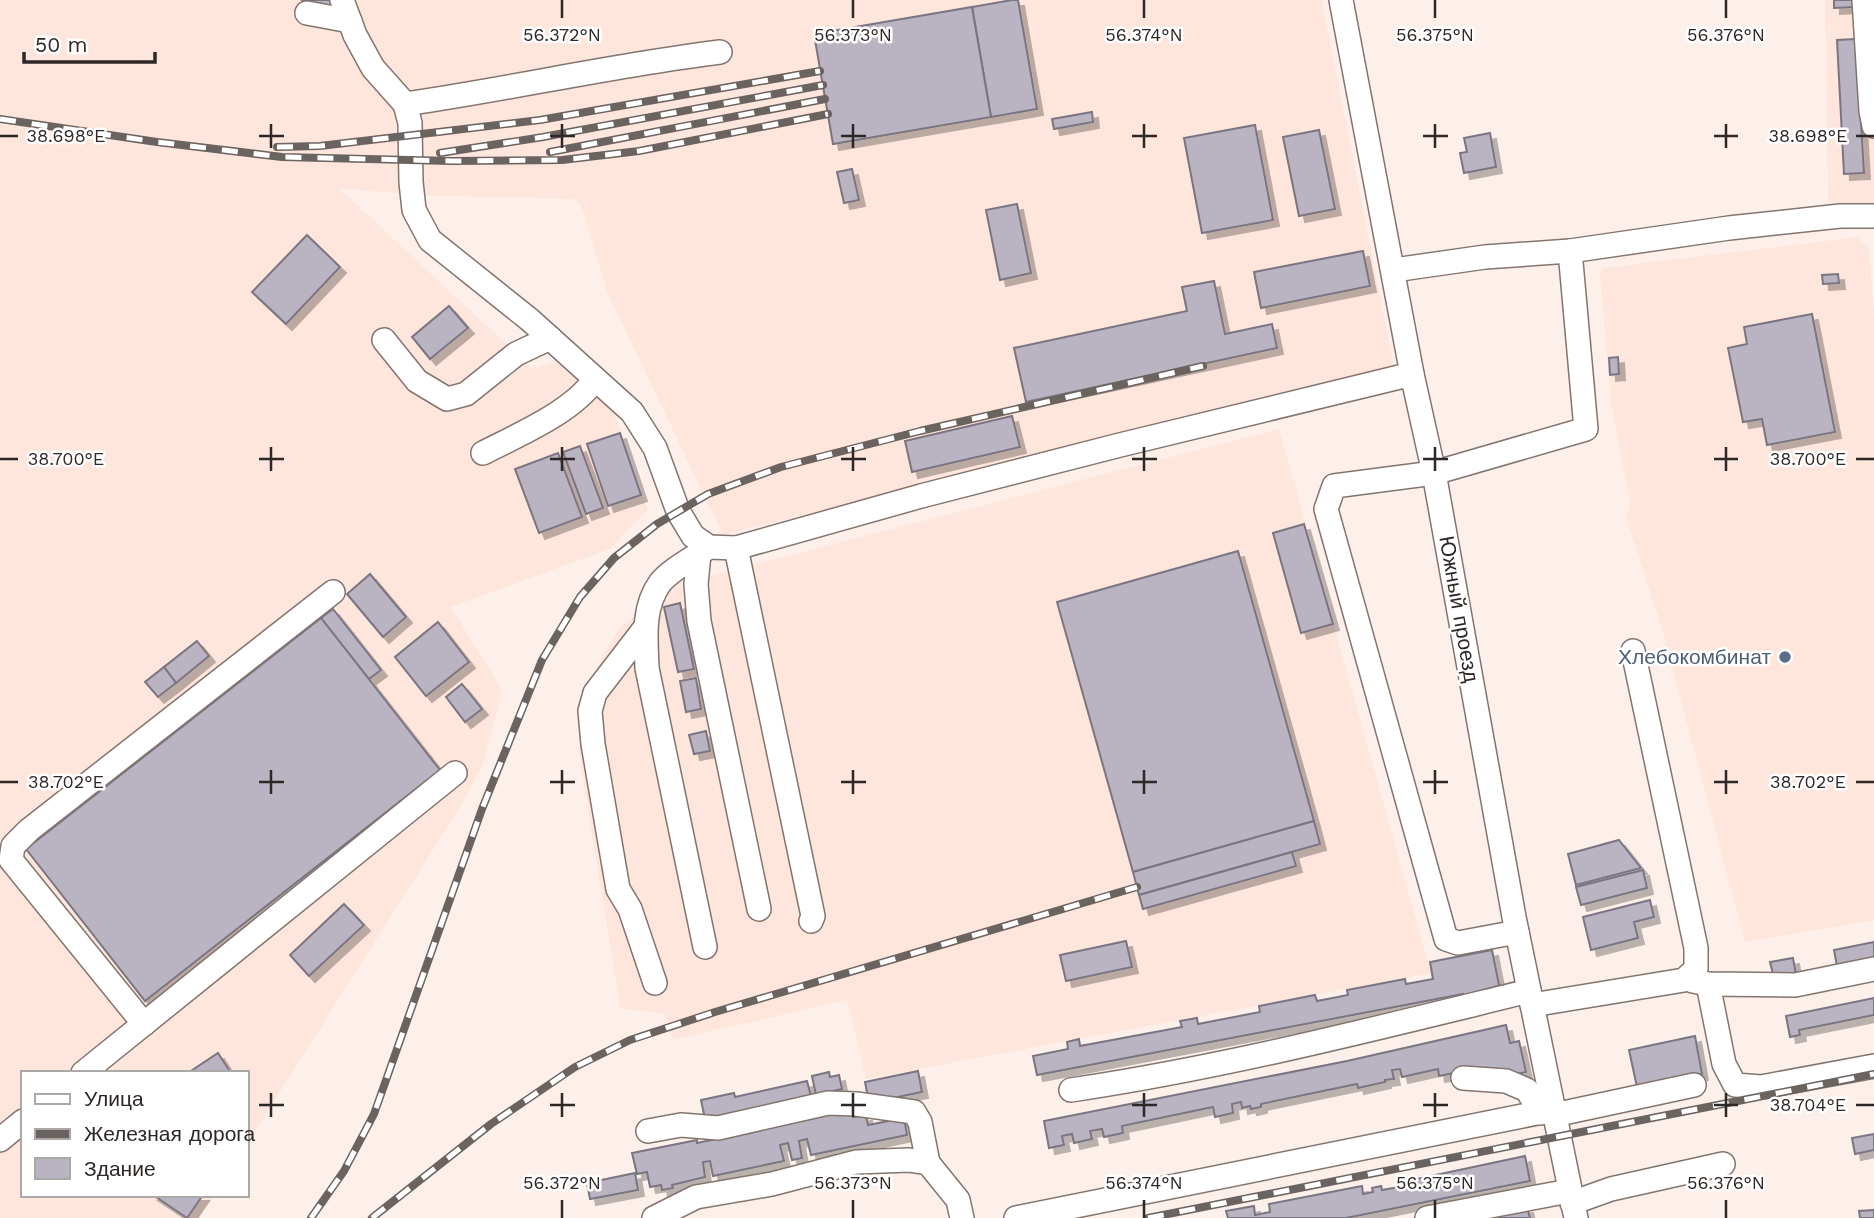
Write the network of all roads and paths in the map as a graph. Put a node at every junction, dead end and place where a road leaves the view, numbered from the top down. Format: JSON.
{"nodes":[{"id":1,"x":1341,"y":0,"type":"edge"},
{"id":2,"x":1864,"y":0,"type":"edge"},
{"id":3,"x":346,"y":10,"type":"edge"},
{"id":4,"x":307,"y":13,"type":"dead end"},
{"id":5,"x":720,"y":52,"type":"dead end"},
{"id":6,"x":405,"y":104,"type":"junction"},
{"id":7,"x":1874,"y":126,"type":"edge"},
{"id":8,"x":1870,"y":213,"type":"edge"},
{"id":9,"x":1570,"y":251,"type":"junction"},
{"id":10,"x":1394,"y":270,"type":"junction"},
{"id":11,"x":550,"y":338,"type":"junction"},
{"id":12,"x":384,"y":340,"type":"dead end"},
{"id":13,"x":1412,"y":374,"type":"junction"},
{"id":14,"x":595,"y":379,"type":"junction"},
{"id":15,"x":483,"y":453,"type":"dead end"},
{"id":16,"x":1434,"y":473,"type":"junction"},
{"id":17,"x":736,"y":548,"type":"junction"},
{"id":18,"x":704,"y":550,"type":"junction"},
{"id":19,"x":333,"y":592,"type":"dead end"},
{"id":20,"x":645,"y":628,"type":"junction"},
{"id":21,"x":1633,"y":651,"type":"dead end"},
{"id":22,"x":455,"y":773,"type":"dead end"},
{"id":23,"x":759,"y":909,"type":"dead end"},
{"id":24,"x":811,"y":921,"type":"dead end"},
{"id":25,"x":1517,"y":932,"type":"junction"},
{"id":26,"x":705,"y":947,"type":"dead end"},
{"id":27,"x":1874,"y":969,"type":"edge"},
{"id":28,"x":1684,"y":980,"type":"junction"},
{"id":29,"x":655,"y":983,"type":"dead end"},
{"id":30,"x":1708,"y":984,"type":"junction"},
{"id":31,"x":1530,"y":998,"type":"junction"},
{"id":32,"x":144,"y":1024,"type":"junction"},
{"id":33,"x":1874,"y":1066,"type":"edge"},
{"id":34,"x":85,"y":1071,"type":"edge"},
{"id":35,"x":1463,"y":1078,"type":"dead end"},
{"id":36,"x":1694,"y":1085,"type":"dead end"},
{"id":37,"x":1071,"y":1090,"type":"dead end"},
{"id":38,"x":1549,"y":1113,"type":"junction"},
{"id":39,"x":21,"y":1123,"type":"edge"},
{"id":40,"x":648,"y":1131,"type":"dead end"},
{"id":41,"x":0,"y":1140,"type":"edge"},
{"id":42,"x":928,"y":1163,"type":"junction"},
{"id":43,"x":1723,"y":1164,"type":"dead end"},
{"id":44,"x":1573,"y":1204,"type":"edge"},
{"id":45,"x":654,"y":1218,"type":"edge"},
{"id":46,"x":962,"y":1218,"type":"edge"},
{"id":47,"x":1016,"y":1218,"type":"edge"},
{"id":48,"x":1427,"y":1218,"type":"edge"}],
"edges":[{"from":1,"to":10,"type":"street","name":"Южный проезд"},
{"from":2,"to":7,"type":"street"},
{"from":3,"to":4,"type":"street"},
{"from":3,"to":6,"type":"street"},
{"from":5,"to":6,"type":"street"},
{"from":6,"to":11,"type":"street"},
{"from":8,"to":9,"type":"street"},
{"from":9,"to":10,"type":"street"},
{"from":9,"to":16,"type":"street"},
{"from":10,"to":13,"type":"street","name":"Южный проезд"},
{"from":11,"to":12,"type":"street"},
{"from":11,"to":14,"type":"street"},
{"from":13,"to":16,"type":"street","name":"Южный проезд"},
{"from":13,"to":17,"type":"street"},
{"from":14,"to":15,"type":"street"},
{"from":14,"to":18,"type":"street"},
{"from":16,"to":25,"type":"street","name":"Южный проезд"},
{"from":16,"to":25,"type":"street"},
{"from":17,"to":18,"type":"street"},
{"from":17,"to":24,"type":"street"},
{"from":18,"to":20,"type":"street"},
{"from":18,"to":23,"type":"street"},
{"from":19,"to":32,"type":"street"},
{"from":20,"to":26,"type":"street"},
{"from":20,"to":29,"type":"street"},
{"from":21,"to":28,"type":"street"},
{"from":22,"to":32,"type":"street"},
{"from":25,"to":31,"type":"street","name":"Южный проезд"},
{"from":27,"to":30,"type":"street"},
{"from":28,"to":30,"type":"street"},
{"from":28,"to":31,"type":"street"},
{"from":30,"to":33,"type":"street"},
{"from":31,"to":37,"type":"street"},
{"from":31,"to":38,"type":"street","name":"Южный проезд"},
{"from":32,"to":34,"type":"street"},
{"from":35,"to":38,"type":"street"},
{"from":36,"to":38,"type":"street"},
{"from":38,"to":44,"type":"street","name":"Южный проезд"},
{"from":38,"to":47,"type":"street"},
{"from":39,"to":41,"type":"street"},
{"from":40,"to":42,"type":"street"},
{"from":42,"to":45,"type":"street"},
{"from":42,"to":46,"type":"street"},
{"from":43,"to":44,"type":"street"},
{"from":44,"to":48,"type":"street"}]}
